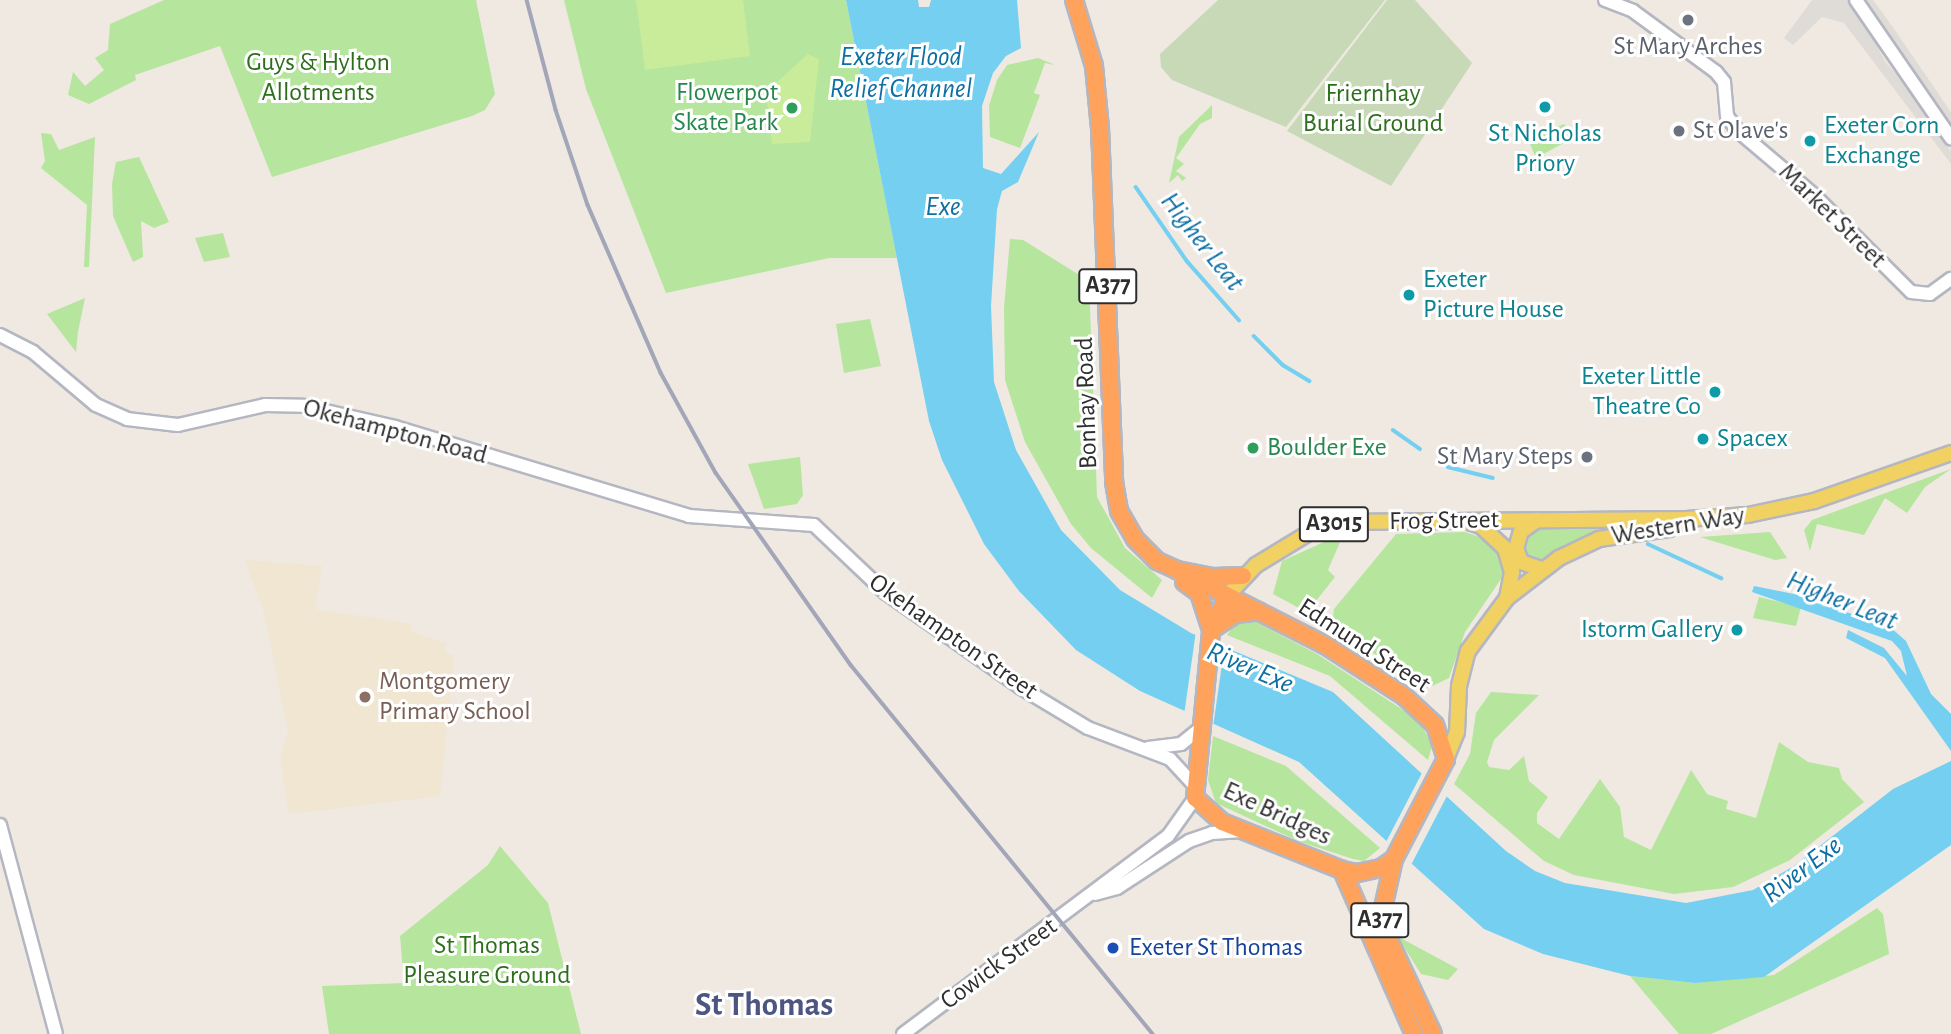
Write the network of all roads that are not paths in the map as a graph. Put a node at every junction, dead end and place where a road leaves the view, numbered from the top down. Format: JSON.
{"nodes":[{"id":1,"x":1073,"y":0,"type":"edge"},
{"id":2,"x":1605,"y":0,"type":"edge"},
{"id":3,"x":1856,"y":0,"type":"edge"},
{"id":4,"x":1951,"y":138,"type":"edge"},
{"id":5,"x":1951,"y":279,"type":"edge"},
{"id":6,"x":0,"y":335,"type":"edge"},
{"id":7,"x":1951,"y":453,"type":"edge"},
{"id":8,"x":1541,"y":519,"type":"junction"},
{"id":9,"x":1686,"y":519,"type":"junction"},
{"id":10,"x":1465,"y":520,"type":"junction"},
{"id":11,"x":769,"y":521,"type":"joint"},
{"id":12,"x":1157,"y":561,"type":"junction"},
{"id":13,"x":1541,"y":569,"type":"junction"},
{"id":14,"x":1177,"y":570,"type":"junction"},
{"id":15,"x":1243,"y":576,"type":"junction"},
{"id":16,"x":1227,"y":596,"type":"junction"},
{"id":17,"x":1507,"y":598,"type":"junction"},
{"id":18,"x":1264,"y":612,"type":"junction"},
{"id":19,"x":1211,"y":631,"type":"junction"},
{"id":20,"x":1199,"y":728,"type":"junction"},
{"id":21,"x":1148,"y":748,"type":"junction"},
{"id":22,"x":1443,"y":765,"type":"junction"},
{"id":23,"x":1195,"y":792,"type":"junction"},
{"id":24,"x":0,"y":825,"type":"edge"},
{"id":25,"x":1242,"y":831,"type":"junction"},
{"id":26,"x":1394,"y":859,"type":"junction"},
{"id":27,"x":1342,"y":870,"type":"junction"},
{"id":28,"x":1095,"y":894,"type":"junction"},
{"id":29,"x":56,"y":1034,"type":"edge"},
{"id":30,"x":903,"y":1034,"type":"edge"},
{"id":31,"x":1414,"y":1034,"type":"edge"},
{"id":32,"x":1433,"y":1034,"type":"edge"}],
"edges":[{"from":1,"to":12,"type":"highway","name":"Bonhay Road","number":"A377"},
{"from":2,"to":5,"type":"street","name":"Market Street"},
{"from":3,"to":4,"type":"street"},
{"from":6,"to":11,"type":"street","name":"Okehampton Road"},
{"from":7,"to":9,"type":"main road","name":"Western Way"},
{"from":8,"to":9,"type":"main road","name":"Frog Street","number":"A3015"},
{"from":8,"to":10,"type":"main road","name":"Frog Street","number":"A3015"},
{"from":8,"to":13,"type":"main road"},
{"from":9,"to":13,"type":"main road","name":"Western Way"},
{"from":10,"to":15,"type":"main road","name":"Frog Street","number":"A3015"},
{"from":10,"to":17,"type":"main road"},
{"from":11,"to":21,"type":"street","name":"Okehampton Street"},
{"from":12,"to":14,"type":"highway","name":"Bonhay Road","number":"A377"},
{"from":12,"to":19,"type":"highway","number":"A377"},
{"from":13,"to":17,"type":"main road","name":"Western Way"},
{"from":14,"to":15,"type":"highway","name":"Bonhay Road","number":"A377"},
{"from":14,"to":16,"type":"highway","name":"Bonhay Road","number":"A377"},
{"from":15,"to":16,"type":"main road","name":"Frog Street","number":"A3015"},
{"from":16,"to":18,"type":"highway","number":"A377"},
{"from":16,"to":19,"type":"highway","name":"Exe Bridges","number":"A377"},
{"from":17,"to":22,"type":"main road","name":"Western Way"},
{"from":18,"to":19,"type":"highway"},
{"from":18,"to":22,"type":"highway","name":"Edmund Street","number":"A377"},
{"from":19,"to":20,"type":"highway","name":"Exe Bridges","number":"A377"},
{"from":20,"to":21,"type":"street","name":"Okehampton Street"},
{"from":20,"to":23,"type":"highway","name":"Exe Bridges","number":"A377"},
{"from":21,"to":23,"type":"street","name":"Okehampton Street"},
{"from":22,"to":26,"type":"highway","number":"A377"},
{"from":23,"to":25,"type":"highway","name":"Exe Bridges","number":"A377"},
{"from":23,"to":28,"type":"street","name":"Cowick Street"},
{"from":24,"to":29,"type":"street"},
{"from":25,"to":27,"type":"highway","name":"Exe Bridges","number":"A377"},
{"from":25,"to":28,"type":"street","name":"Cowick Street"},
{"from":26,"to":27,"type":"highway","name":"Exe Bridges","number":"A377"},
{"from":26,"to":32,"type":"highway","number":"A377"},
{"from":27,"to":31,"type":"highway","number":"A377"},
{"from":28,"to":30,"type":"street","name":"Cowick Street"}]}
